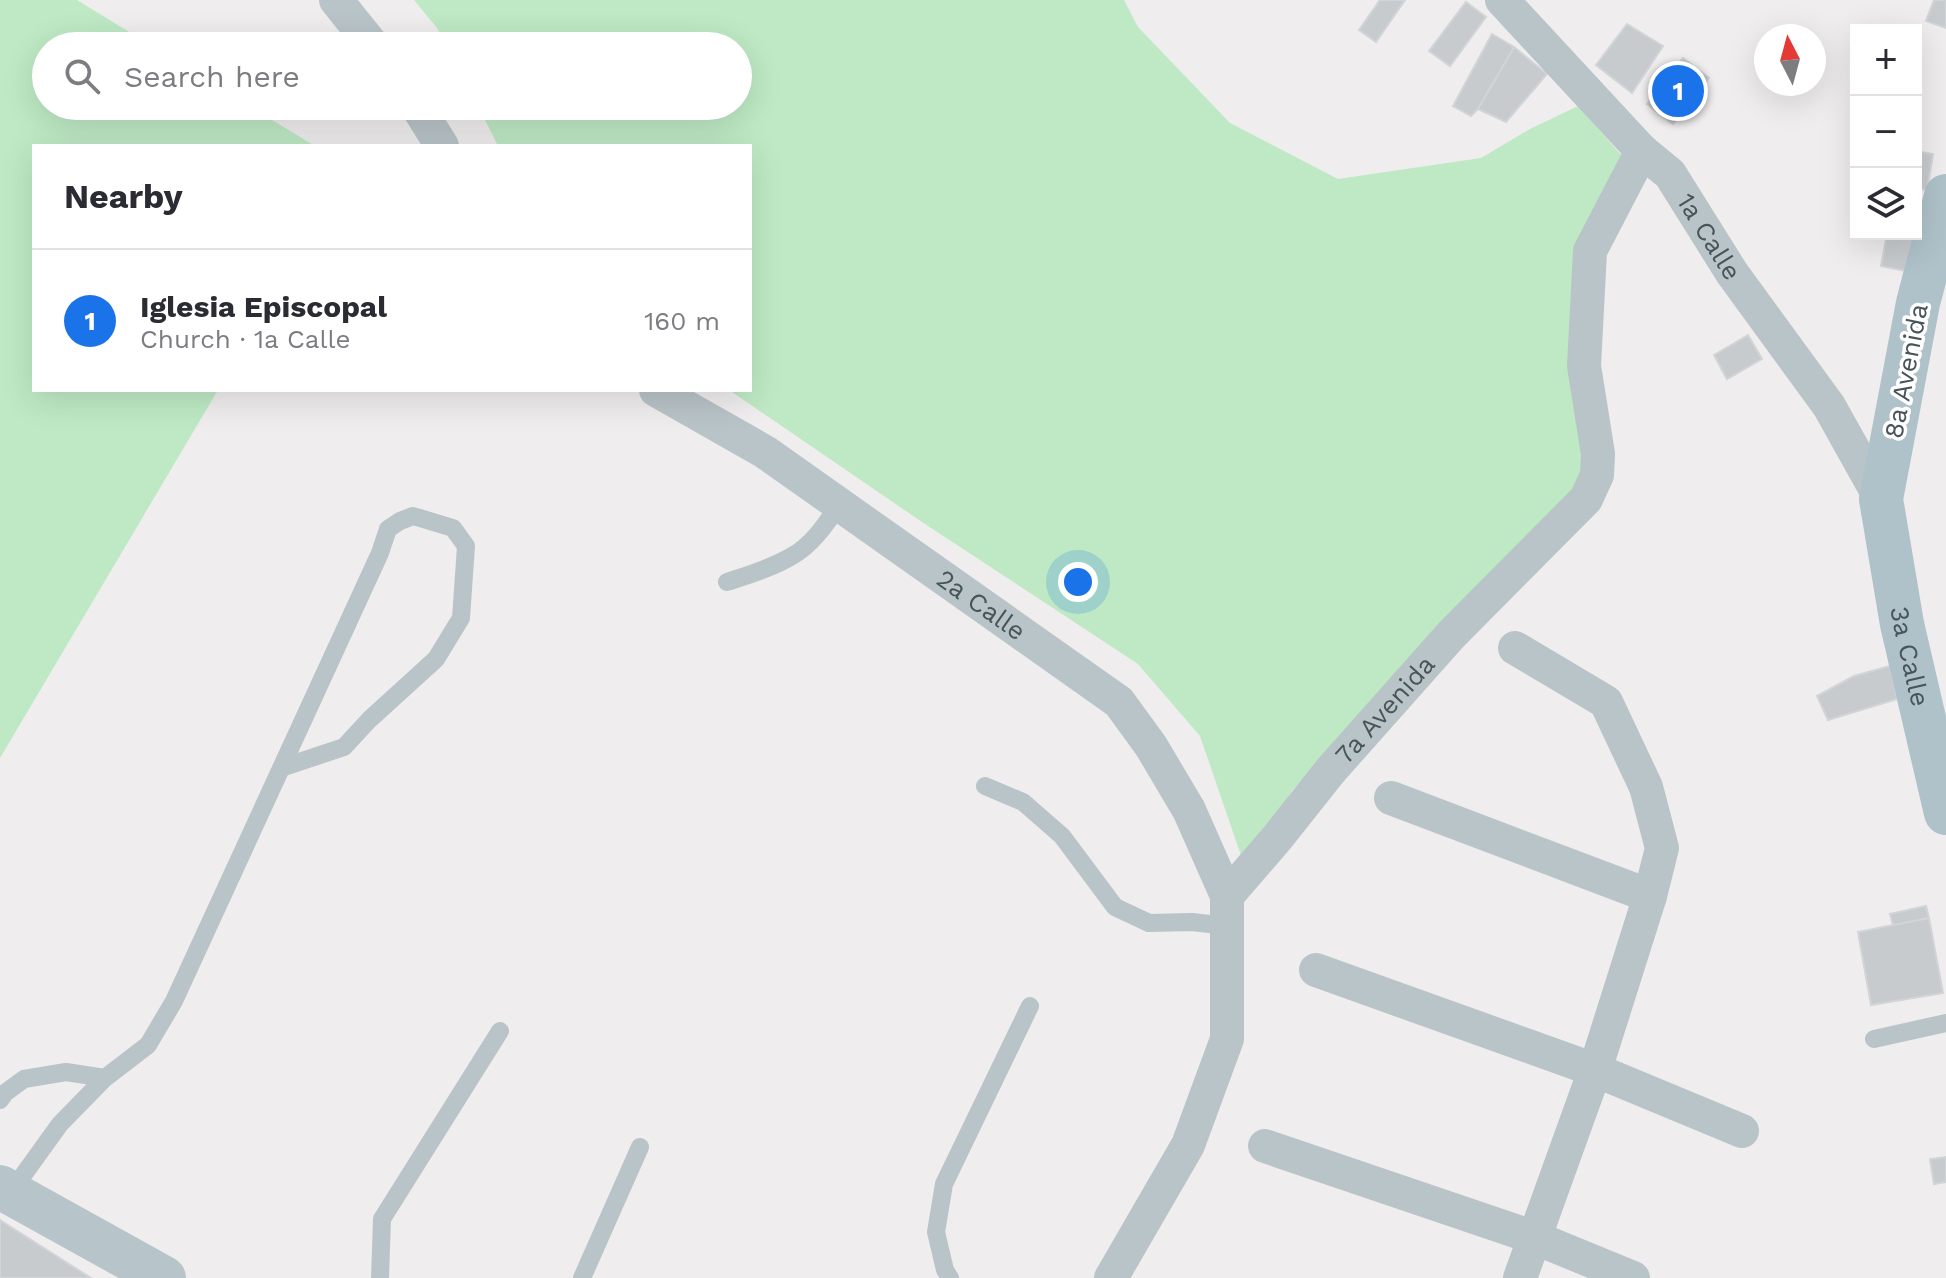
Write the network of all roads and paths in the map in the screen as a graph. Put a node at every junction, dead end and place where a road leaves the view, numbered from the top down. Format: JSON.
{"nodes":[{"id":1,"x":336,"y":0,"type":"edge"},
{"id":2,"x":1502,"y":0,"type":"edge"},
{"id":3,"x":362,"y":32,"type":"edge"},
{"id":4,"x":426,"y":120,"type":"edge"},
{"id":5,"x":441,"y":144,"type":"edge"},
{"id":6,"x":1642,"y":151,"type":"junction"},
{"id":7,"x":1946,"y":196,"type":"edge"},
{"id":8,"x":660,"y":392,"type":"edge"},
{"id":9,"x":1881,"y":499,"type":"junction"},
{"id":10,"x":839,"y":505,"type":"junction"},
{"id":11,"x":727,"y":582,"type":"dead end"},
{"id":12,"x":1515,"y":648,"type":"dead end"},
{"id":13,"x":281,"y":768,"type":"junction"},
{"id":14,"x":985,"y":786,"type":"dead end"},
{"id":15,"x":1391,"y":798,"type":"dead end"},
{"id":16,"x":1946,"y":813,"type":"edge"},
{"id":17,"x":1650,"y":896,"type":"junction"},
{"id":18,"x":1227,"y":911,"type":"junction"},
{"id":19,"x":1316,"y":970,"type":"dead end"},
{"id":20,"x":1030,"y":1006,"type":"dead end"},
{"id":21,"x":1946,"y":1023,"type":"edge"},
{"id":22,"x":500,"y":1031,"type":"dead end"},
{"id":23,"x":1874,"y":1039,"type":"dead end"},
{"id":24,"x":1595,"y":1070,"type":"junction"},
{"id":25,"x":105,"y":1078,"type":"junction"},
{"id":26,"x":0,"y":1100,"type":"edge"},
{"id":27,"x":1742,"y":1131,"type":"dead end"},
{"id":28,"x":1265,"y":1146,"type":"dead end"},
{"id":29,"x":640,"y":1147,"type":"dead end"},
{"id":30,"x":6,"y":1190,"type":"edge"},
{"id":31,"x":1533,"y":1237,"type":"junction"},
{"id":32,"x":164,"y":1278,"type":"edge"},
{"id":33,"x":380,"y":1278,"type":"edge"},
{"id":34,"x":582,"y":1278,"type":"edge"},
{"id":35,"x":950,"y":1278,"type":"edge"},
{"id":36,"x":1111,"y":1278,"type":"edge"},
{"id":37,"x":1520,"y":1278,"type":"edge"},
{"id":38,"x":1633,"y":1278,"type":"edge"}],
"edges":[{"from":1,"to":3,"type":"street"},
{"from":2,"to":6,"type":"street","name":"1a Calle"},
{"from":4,"to":5,"type":"street"},
{"from":6,"to":9,"type":"street","name":"1a Calle"},
{"from":6,"to":18,"type":"street","name":"7a Avenida"},
{"from":7,"to":9,"type":"main road","name":"8a Avenida"},
{"from":8,"to":10,"type":"street","name":"2a Calle"},
{"from":9,"to":16,"type":"main road","name":"3a Calle"},
{"from":10,"to":11,"type":"lane"},
{"from":10,"to":18,"type":"street","name":"2a Calle"},
{"from":12,"to":17,"type":"street"},
{"from":13,"to":13,"type":"lane"},
{"from":13,"to":25,"type":"lane"},
{"from":14,"to":18,"type":"lane"},
{"from":15,"to":17,"type":"street"},
{"from":17,"to":24,"type":"street"},
{"from":18,"to":36,"type":"street"},
{"from":19,"to":24,"type":"street"},
{"from":20,"to":35,"type":"lane"},
{"from":21,"to":23,"type":"lane"},
{"from":22,"to":33,"type":"lane"},
{"from":24,"to":27,"type":"street"},
{"from":24,"to":31,"type":"street"},
{"from":25,"to":26,"type":"lane"},
{"from":25,"to":30,"type":"lane"},
{"from":28,"to":31,"type":"street"},
{"from":29,"to":34,"type":"lane"},
{"from":30,"to":32,"type":"main road"},
{"from":31,"to":37,"type":"street"},
{"from":31,"to":38,"type":"street"}]}
